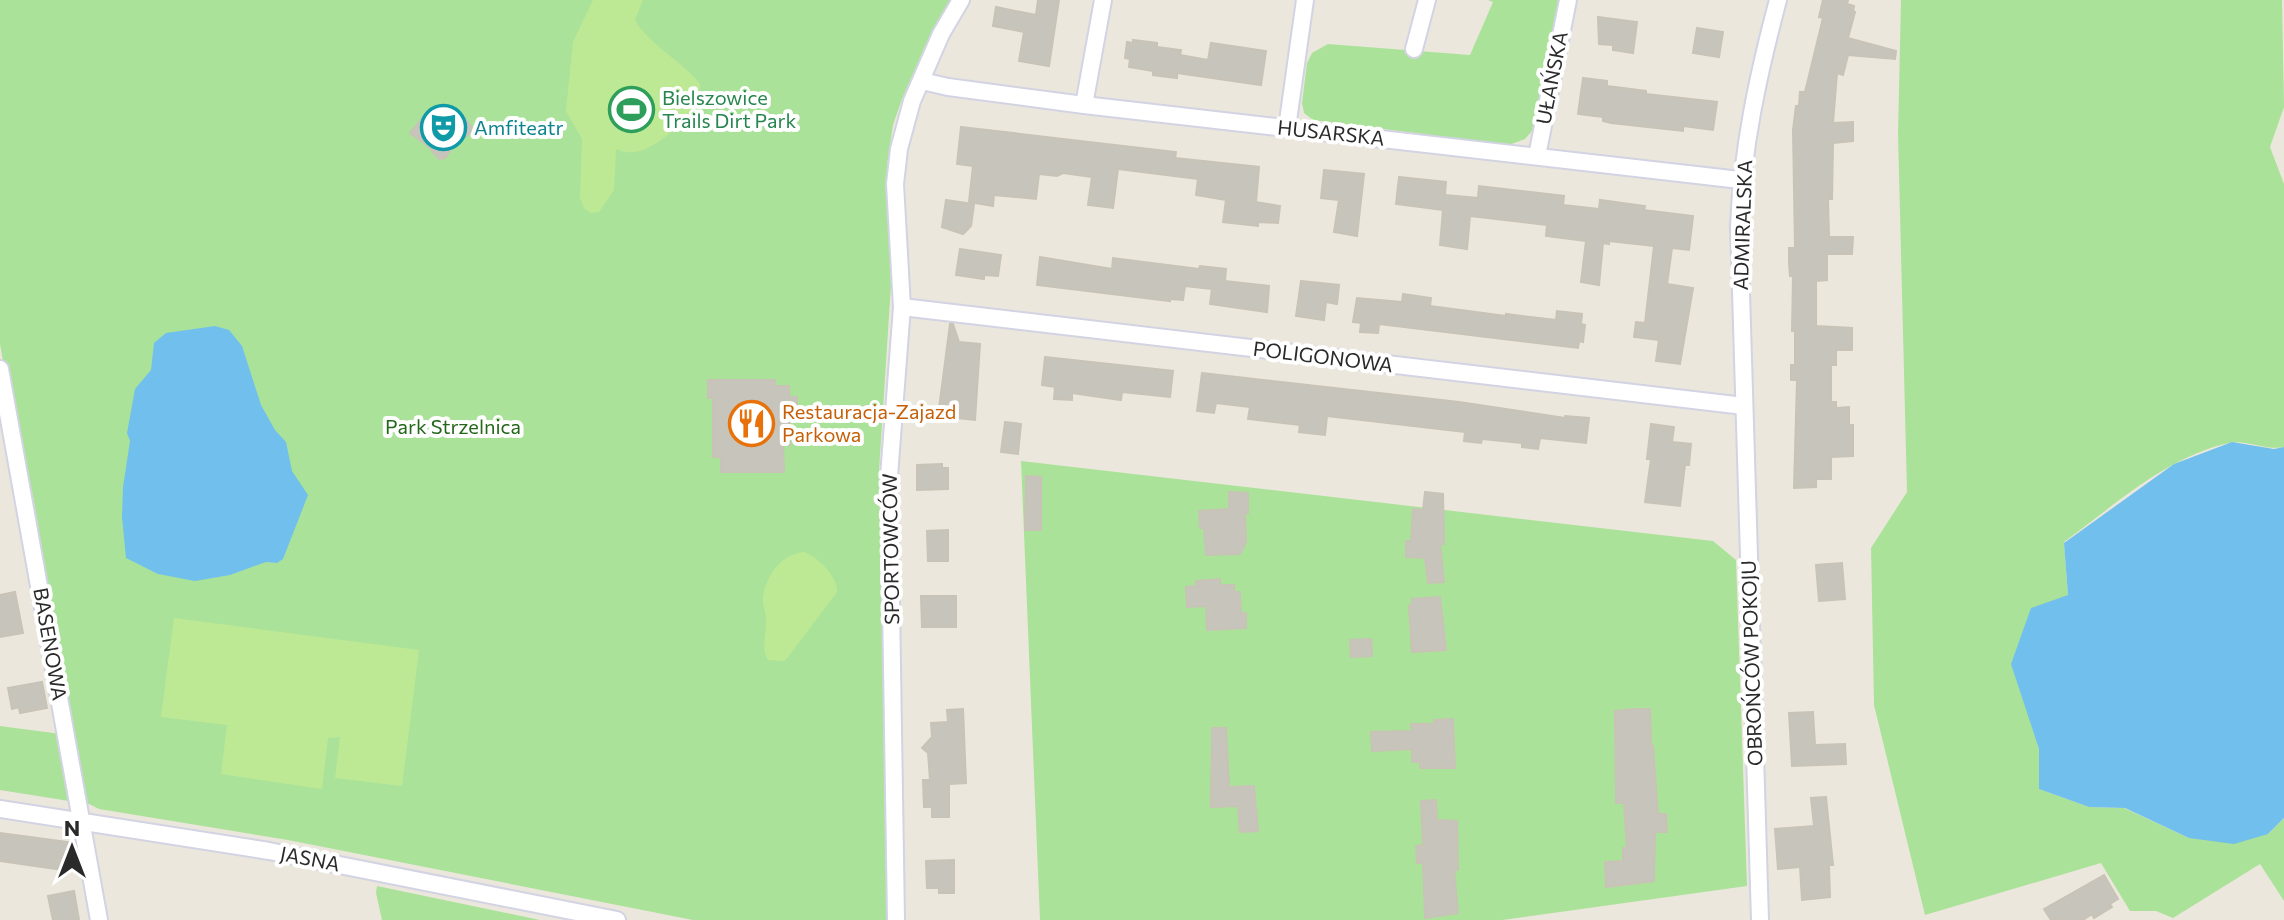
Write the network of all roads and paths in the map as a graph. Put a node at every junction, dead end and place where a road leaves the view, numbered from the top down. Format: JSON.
{"nodes":[{"id":1,"x":961,"y":0,"type":"edge"},
{"id":2,"x":1103,"y":0,"type":"edge"},
{"id":3,"x":1305,"y":0,"type":"edge"},
{"id":4,"x":1427,"y":0,"type":"edge"},
{"id":5,"x":1568,"y":0,"type":"edge"},
{"id":6,"x":1778,"y":0,"type":"edge"},
{"id":7,"x":1414,"y":49,"type":"dead end"},
{"id":8,"x":922,"y":81,"type":"junction"},
{"id":9,"x":1084,"y":105,"type":"junction"},
{"id":10,"x":1287,"y":128,"type":"junction"},
{"id":11,"x":1537,"y":156,"type":"junction"},
{"id":12,"x":1740,"y":180,"type":"junction"},
{"id":13,"x":902,"y":307,"type":"junction"},
{"id":14,"x":0,"y":369,"type":"edge"},
{"id":15,"x":1744,"y":406,"type":"junction"},
{"id":16,"x":0,"y":809,"type":"edge"},
{"id":17,"x":82,"y":821,"type":"junction"},
{"id":18,"x":99,"y":920,"type":"edge"},
{"id":19,"x":617,"y":920,"type":"edge"},
{"id":20,"x":896,"y":920,"type":"edge"},
{"id":21,"x":1760,"y":920,"type":"edge"}],
"edges":[{"from":1,"to":8,"type":"street","name":"SPORTOWCÓW"},
{"from":2,"to":9,"type":"street"},
{"from":3,"to":10,"type":"street"},
{"from":4,"to":7,"type":"street"},
{"from":5,"to":11,"type":"street","name":"UŁAŃSKA"},
{"from":6,"to":12,"type":"street","name":"ADMIRALSKA"},
{"from":8,"to":9,"type":"street","name":"HUSARSKA"},
{"from":8,"to":13,"type":"street","name":"SPORTOWCÓW"},
{"from":9,"to":10,"type":"street","name":"HUSARSKA"},
{"from":10,"to":11,"type":"street","name":"HUSARSKA"},
{"from":11,"to":12,"type":"street","name":"HUSARSKA"},
{"from":12,"to":15,"type":"street","name":"ADMIRALSKA"},
{"from":13,"to":15,"type":"street","name":"POLIGONOWA"},
{"from":13,"to":20,"type":"street","name":"SPORTOWCÓW"},
{"from":14,"to":17,"type":"street","name":"BASENOWA"},
{"from":15,"to":21,"type":"street","name":"OBROŃCÓW POKOJU"},
{"from":16,"to":17,"type":"street","name":"JASNA"},
{"from":17,"to":18,"type":"street","name":"BASENOWA"},
{"from":17,"to":19,"type":"street","name":"JASNA"}]}
